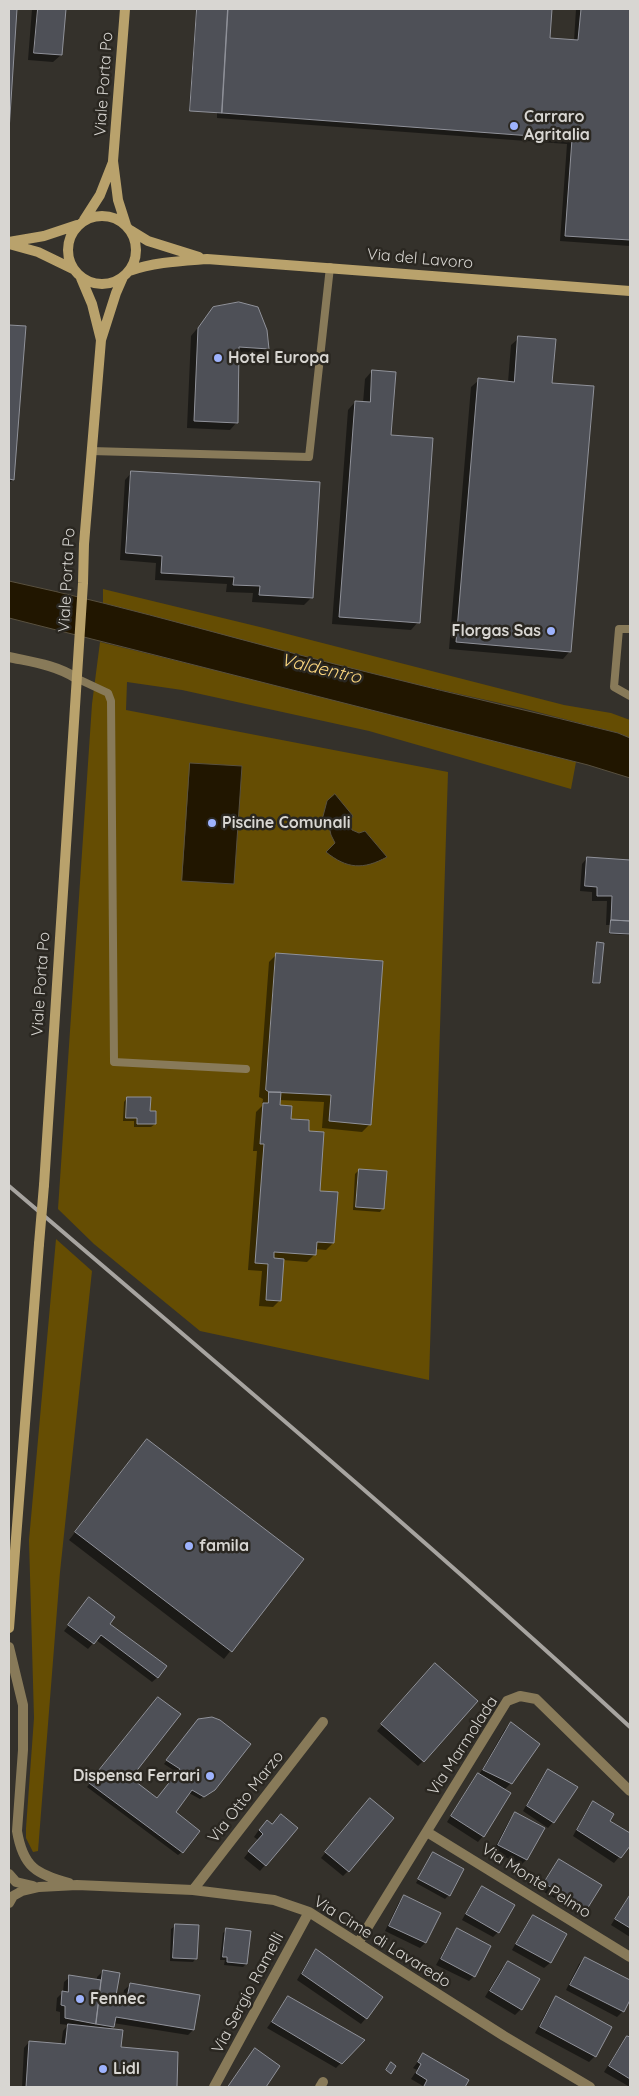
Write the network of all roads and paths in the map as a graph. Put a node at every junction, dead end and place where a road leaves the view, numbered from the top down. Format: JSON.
{"nodes":[{"id":1,"x":125,"y":9,"type":"edge"},
{"id":2,"x":113,"y":161,"type":"junction"},
{"id":3,"x":80,"y":223,"type":"junction"},
{"id":4,"x":128,"y":228,"type":"junction"},
{"id":5,"x":9,"y":243,"type":"edge"},
{"id":6,"x":207,"y":260,"type":"junction"},
{"id":7,"x":330,"y":267,"type":"junction"},
{"id":8,"x":77,"y":274,"type":"junction"},
{"id":9,"x":126,"y":274,"type":"junction"},
{"id":10,"x":630,"y":290,"type":"edge"},
{"id":11,"x":101,"y":340,"type":"junction"},
{"id":12,"x":91,"y":451,"type":"junction"},
{"id":13,"x":630,"y":630,"type":"edge"},
{"id":14,"x":9,"y":657,"type":"edge"},
{"id":15,"x":76,"y":678,"type":"junction"},
{"id":16,"x":630,"y":696,"type":"edge"},
{"id":17,"x":246,"y":1069,"type":"dead end"},
{"id":18,"x":9,"y":1628,"type":"edge"},
{"id":19,"x":9,"y":1647,"type":"edge"},
{"id":20,"x":323,"y":1722,"type":"dead end"},
{"id":21,"x":630,"y":1791,"type":"edge"},
{"id":22,"x":427,"y":1832,"type":"junction"},
{"id":23,"x":9,"y":1874,"type":"edge"},
{"id":24,"x":77,"y":1885,"type":"junction"},
{"id":25,"x":39,"y":1887,"type":"junction"},
{"id":26,"x":192,"y":1890,"type":"junction"},
{"id":27,"x":9,"y":1903,"type":"edge"},
{"id":28,"x":309,"y":1912,"type":"junction"},
{"id":29,"x":358,"y":1943,"type":"junction"},
{"id":30,"x":630,"y":1956,"type":"edge"},
{"id":31,"x":214,"y":2087,"type":"edge"},
{"id":32,"x":590,"y":2087,"type":"edge"}],
"edges":[{"from":1,"to":2,"type":"main road","name":"Viale Porta Po"},
{"from":2,"to":3,"type":"main road","name":"Viale Porta Po"},
{"from":2,"to":4,"type":"main road","name":"Viale Porta Po"},
{"from":3,"to":4,"type":"main road"},
{"from":3,"to":5,"type":"main road"},
{"from":3,"to":8,"type":"main road","name":"Viale Porta Po"},
{"from":4,"to":6,"type":"main road"},
{"from":4,"to":9,"type":"main road","name":"Viale Porta Po"},
{"from":5,"to":8,"type":"main road"},
{"from":6,"to":7,"type":"main road","name":"Via del Lavoro"},
{"from":6,"to":9,"type":"main road"},
{"from":7,"to":10,"type":"main road","name":"Via del Lavoro"},
{"from":7,"to":12,"type":"lane"},
{"from":8,"to":9,"type":"main road"},
{"from":8,"to":11,"type":"main road","name":"Viale Porta Po"},
{"from":9,"to":11,"type":"main road","name":"Viale Porta Po"},
{"from":11,"to":12,"type":"main road","name":"Viale Porta Po"},
{"from":12,"to":15,"type":"main road","name":"Viale Porta Po"},
{"from":13,"to":16,"type":"lane"},
{"from":14,"to":15,"type":"street"},
{"from":15,"to":17,"type":"lane"},
{"from":15,"to":18,"type":"main road","name":"Viale Porta Po","bridge":true},
{"from":19,"to":24,"type":"street","name":"Via Cime di Lavaredo"},
{"from":20,"to":26,"type":"street","name":"Via Otto Marzo"},
{"from":21,"to":22,"type":"street","name":"Via Marmolada"},
{"from":22,"to":29,"type":"street","name":"Via Marmolada"},
{"from":22,"to":30,"type":"street","name":"Via Monte Pelmo"},
{"from":23,"to":25,"type":"street","name":"Via Cime di Lavaredo"},
{"from":24,"to":25,"type":"street","name":"Via Cime di Lavaredo"},
{"from":24,"to":26,"type":"street","name":"Via Cime di Lavaredo"},
{"from":25,"to":27,"type":"street","name":"Via Cime di Lavaredo"},
{"from":26,"to":28,"type":"street","name":"Via Cime di Lavaredo"},
{"from":28,"to":29,"type":"street","name":"Via Cime di Lavaredo"},
{"from":28,"to":31,"type":"street","name":"Via Sergio Ramelli"},
{"from":29,"to":32,"type":"street","name":"Via Cime di Lavaredo"}]}
